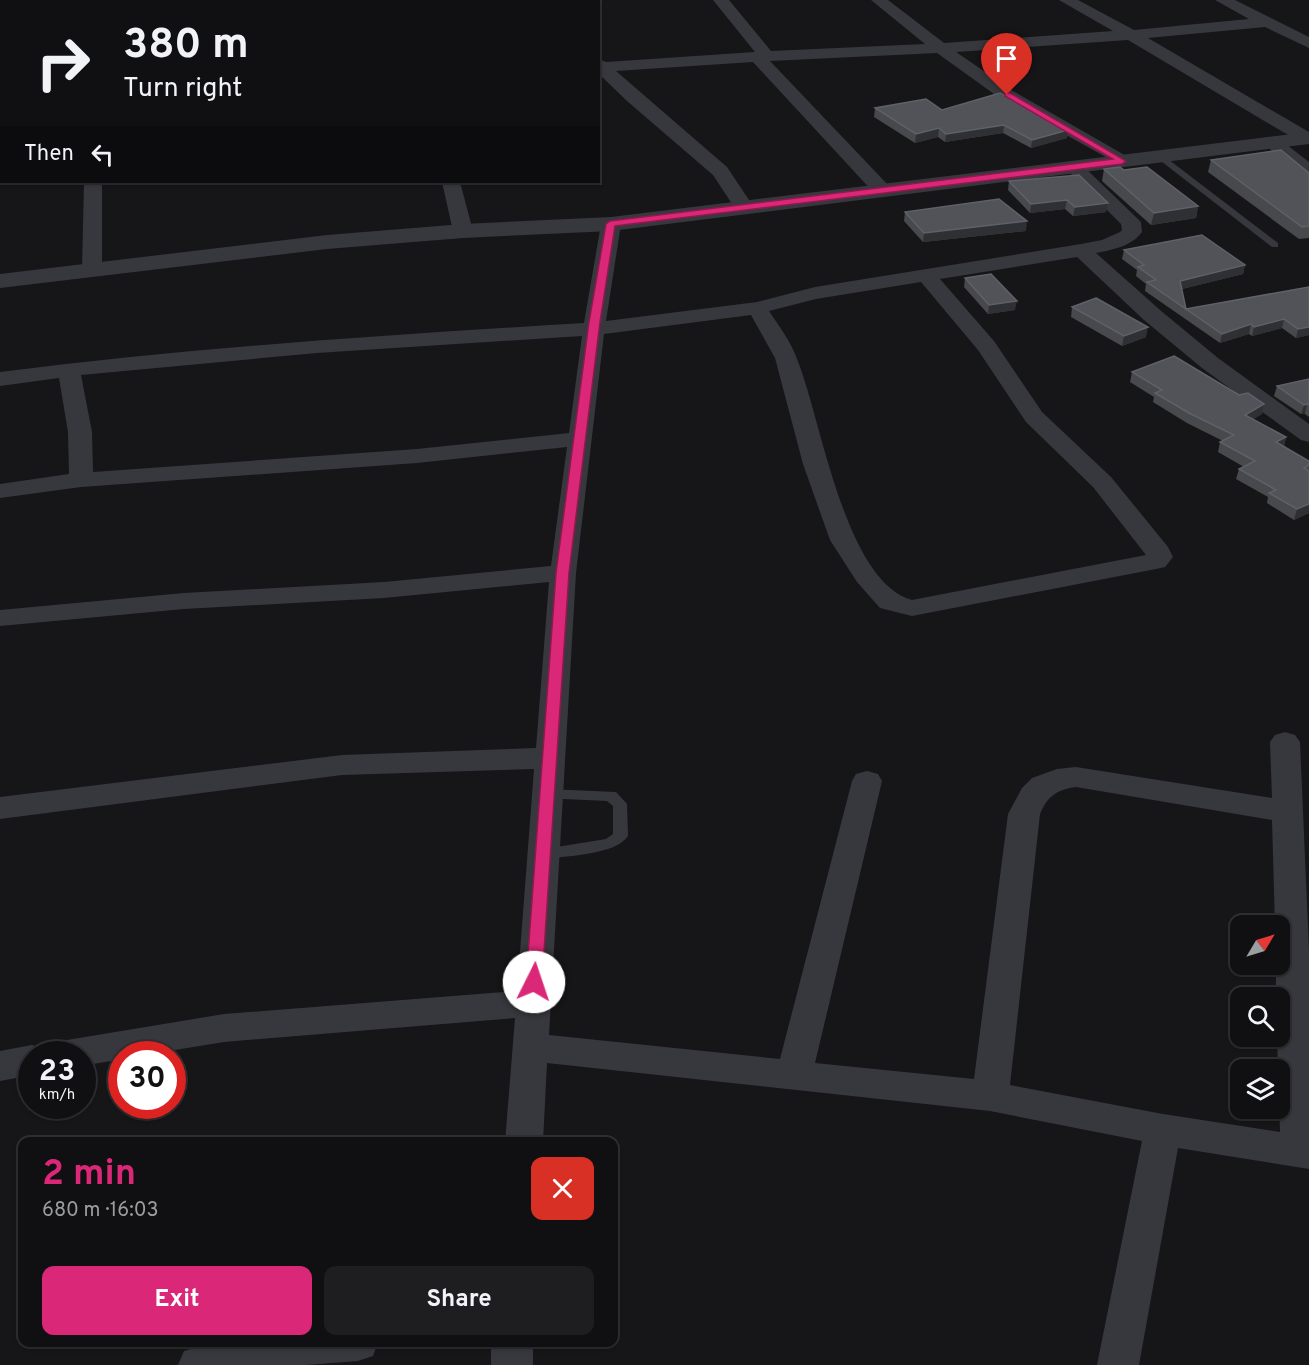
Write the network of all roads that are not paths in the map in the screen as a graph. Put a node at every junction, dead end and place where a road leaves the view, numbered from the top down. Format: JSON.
{"nodes":[{"id":1,"x":721,"y":0,"type":"edge"},
{"id":2,"x":879,"y":0,"type":"edge"},
{"id":3,"x":1067,"y":0,"type":"edge"},
{"id":4,"x":1223,"y":0,"type":"edge"},
{"id":5,"x":1267,"y":22,"type":"junction"},
{"id":6,"x":1131,"y":35,"type":"junction"},
{"id":7,"x":1309,"y":43,"type":"edge"},
{"id":8,"x":940,"y":48,"type":"junction"},
{"id":9,"x":762,"y":56,"type":"junction"},
{"id":10,"x":600,"y":66,"type":"edge"},
{"id":11,"x":1308,"y":138,"type":"edge"},
{"id":12,"x":1272,"y":142,"type":"junction"},
{"id":13,"x":1160,"y":156,"type":"junction"},
{"id":14,"x":1122,"y":161,"type":"junction"},
{"id":15,"x":1305,"y":164,"type":"edge"},
{"id":16,"x":1073,"y":167,"type":"junction"},
{"id":17,"x":93,"y":183,"type":"edge"},
{"id":18,"x":450,"y":183,"type":"edge"},
{"id":19,"x":882,"y":190,"type":"junction"},
{"id":20,"x":746,"y":209,"type":"junction"},
{"id":21,"x":610,"y":224,"type":"junction"},
{"id":22,"x":463,"y":231,"type":"junction"},
{"id":23,"x":1275,"y":245,"type":"dead end"},
{"id":24,"x":1082,"y":250,"type":"junction"},
{"id":25,"x":92,"y":270,"type":"junction"},
{"id":26,"x":927,"y":276,"type":"junction"},
{"id":27,"x":0,"y":281,"type":"edge"},
{"id":28,"x":757,"y":308,"type":"junction"},
{"id":29,"x":594,"y":329,"type":"junction"},
{"id":30,"x":69,"y":370,"type":"junction"},
{"id":31,"x":0,"y":379,"type":"edge"},
{"id":32,"x":1309,"y":435,"type":"edge"},
{"id":33,"x":580,"y":439,"type":"junction"},
{"id":34,"x":81,"y":480,"type":"junction"},
{"id":35,"x":0,"y":490,"type":"edge"},
{"id":36,"x":563,"y":573,"type":"junction"},
{"id":37,"x":0,"y":618,"type":"edge"},
{"id":38,"x":1286,"y":742,"type":"dead end"},
{"id":39,"x":550,"y":758,"type":"junction"},
{"id":40,"x":867,"y":781,"type":"dead end"},
{"id":41,"x":547,"y":794,"type":"junction"},
{"id":42,"x":0,"y":808,"type":"edge"},
{"id":43,"x":1288,"y":812,"type":"junction"},
{"id":44,"x":543,"y":854,"type":"junction"},
{"id":45,"x":533,"y":1003,"type":"junction"},
{"id":46,"x":531,"y":1047,"type":"junction"},
{"id":47,"x":96,"y":1049,"type":"edge"},
{"id":48,"x":18,"y":1063,"type":"edge"},
{"id":49,"x":0,"y":1066,"type":"edge"},
{"id":50,"x":794,"y":1075,"type":"junction"},
{"id":51,"x":990,"y":1096,"type":"junction"},
{"id":52,"x":1163,"y":1130,"type":"junction"},
{"id":53,"x":524,"y":1137,"type":"edge"},
{"id":54,"x":1304,"y":1152,"type":"edge"},
{"id":55,"x":296,"y":1347,"type":"edge"},
{"id":56,"x":512,"y":1347,"type":"edge"},
{"id":57,"x":199,"y":1365,"type":"edge"},
{"id":58,"x":512,"y":1365,"type":"edge"},
{"id":59,"x":1118,"y":1365,"type":"edge"}],
"edges":[{"from":1,"to":9,"type":"street"},
{"from":2,"to":8,"type":"street"},
{"from":3,"to":6,"type":"street"},
{"from":4,"to":5,"type":"street"},
{"from":5,"to":6,"type":"street"},
{"from":5,"to":7,"type":"street"},
{"from":6,"to":8,"type":"street"},
{"from":6,"to":11,"type":"street"},
{"from":8,"to":9,"type":"street"},
{"from":8,"to":14,"type":"street"},
{"from":9,"to":10,"type":"street"},
{"from":9,"to":19,"type":"street"},
{"from":10,"to":20,"type":"street"},
{"from":11,"to":12,"type":"street"},
{"from":12,"to":13,"type":"street"},
{"from":12,"to":15,"type":"street"},
{"from":13,"to":14,"type":"street"},
{"from":13,"to":23,"type":"lane"},
{"from":14,"to":16,"type":"street"},
{"from":16,"to":19,"type":"street"},
{"from":16,"to":24,"type":"street"},
{"from":17,"to":25,"type":"street"},
{"from":18,"to":22,"type":"street"},
{"from":19,"to":20,"type":"street"},
{"from":20,"to":21,"type":"street"},
{"from":21,"to":22,"type":"street"},
{"from":21,"to":29,"type":"street"},
{"from":22,"to":25,"type":"street"},
{"from":24,"to":26,"type":"street"},
{"from":24,"to":32,"type":"street"},
{"from":25,"to":27,"type":"street"},
{"from":26,"to":28,"type":"street"},
{"from":26,"to":28,"type":"street"},
{"from":28,"to":29,"type":"street"},
{"from":29,"to":30,"type":"street"},
{"from":29,"to":33,"type":"street"},
{"from":30,"to":31,"type":"street"},
{"from":30,"to":34,"type":"street"},
{"from":33,"to":34,"type":"street"},
{"from":33,"to":36,"type":"street"},
{"from":34,"to":35,"type":"street"},
{"from":36,"to":37,"type":"street"},
{"from":36,"to":39,"type":"street"},
{"from":38,"to":43,"type":"street"},
{"from":39,"to":41,"type":"street"},
{"from":39,"to":42,"type":"street"},
{"from":40,"to":50,"type":"street"},
{"from":41,"to":44,"type":"street"},
{"from":41,"to":44,"type":"lane"},
{"from":43,"to":51,"type":"street"},
{"from":43,"to":54,"type":"street"},
{"from":44,"to":45,"type":"street"},
{"from":45,"to":46,"type":"street"},
{"from":45,"to":47,"type":"street"},
{"from":46,"to":50,"type":"street"},
{"from":46,"to":53,"type":"street"},
{"from":48,"to":49,"type":"street"},
{"from":50,"to":51,"type":"street"},
{"from":51,"to":52,"type":"street"},
{"from":52,"to":54,"type":"street"},
{"from":52,"to":59,"type":"street"},
{"from":55,"to":57,"type":"street"},
{"from":56,"to":58,"type":"street"}]}
